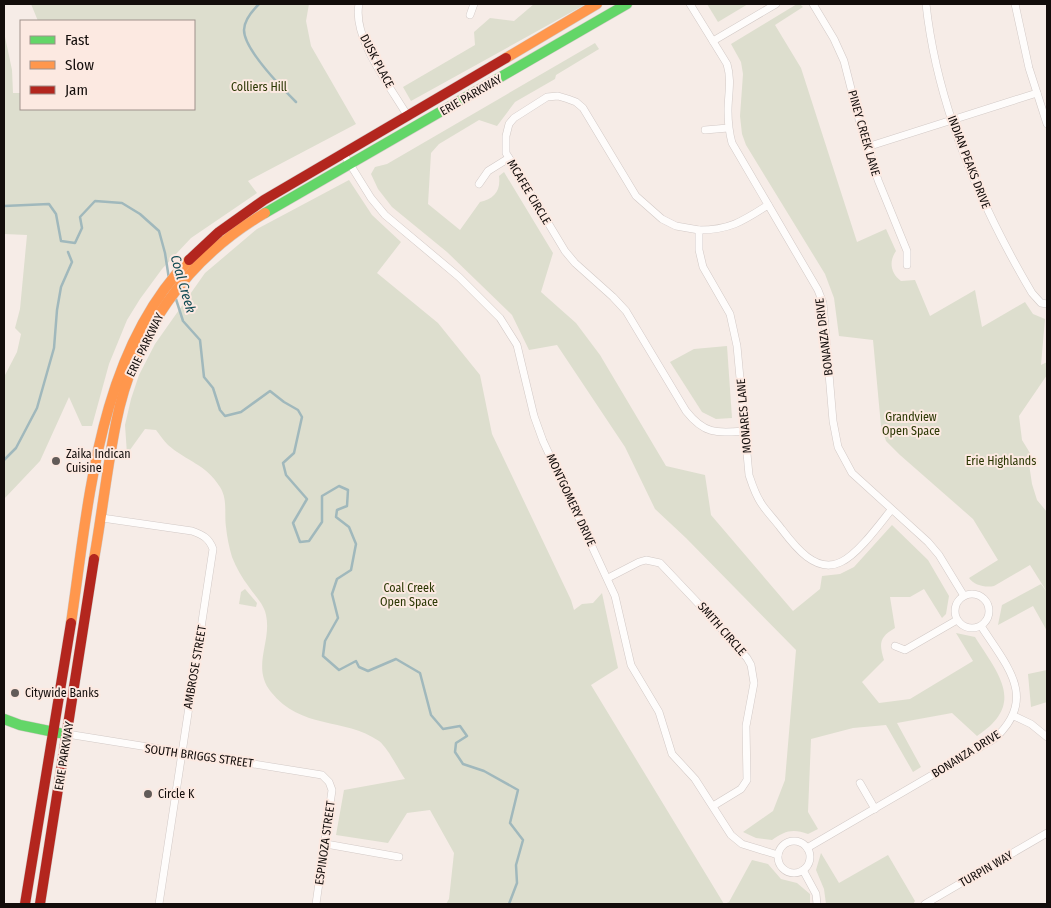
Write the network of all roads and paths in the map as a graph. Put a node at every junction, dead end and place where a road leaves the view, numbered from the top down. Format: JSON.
{"nodes":[{"id":1,"x":359,"y":4,"type":"edge"},
{"id":2,"x":474,"y":4,"type":"edge"},
{"id":3,"x":597,"y":4,"type":"edge"},
{"id":4,"x":627,"y":4,"type":"edge"},
{"id":5,"x":690,"y":4,"type":"edge"},
{"id":6,"x":776,"y":4,"type":"edge"},
{"id":7,"x":813,"y":4,"type":"edge"},
{"id":8,"x":926,"y":4,"type":"edge"},
{"id":9,"x":1015,"y":4,"type":"edge"},
{"id":10,"x":470,"y":15,"type":"dead end"},
{"id":11,"x":713,"y":41,"type":"junction"},
{"id":12,"x":1037,"y":94,"type":"junction"},
{"id":13,"x":407,"y":116,"type":"junction"},
{"id":14,"x":952,"y":119,"type":"junction"},
{"id":15,"x":1047,"y":124,"type":"edge"},
{"id":16,"x":728,"y":128,"type":"junction"},
{"id":17,"x":705,"y":130,"type":"dead end"},
{"id":18,"x":867,"y":147,"type":"junction"},
{"id":19,"x":344,"y":153,"type":"junction"},
{"id":20,"x":509,"y":158,"type":"junction"},
{"id":21,"x":350,"y":165,"type":"junction"},
{"id":22,"x":479,"y":184,"type":"dead end"},
{"id":23,"x":768,"y":204,"type":"junction"},
{"id":24,"x":699,"y":230,"type":"junction"},
{"id":25,"x":202,"y":253,"type":"junction"},
{"id":26,"x":907,"y":265,"type":"dead end"},
{"id":27,"x":1047,"y":304,"type":"edge"},
{"id":28,"x":745,"y":431,"type":"junction"},
{"id":29,"x":891,"y":510,"type":"junction"},
{"id":30,"x":102,"y":518,"type":"junction"},
{"id":31,"x":608,"y":578,"type":"junction"},
{"id":32,"x":964,"y":596,"type":"junction"},
{"id":33,"x":957,"y":620,"type":"junction"},
{"id":34,"x":981,"y":626,"type":"junction"},
{"id":35,"x":895,"y":646,"type":"dead end"},
{"id":36,"x":1014,"y":716,"type":"junction"},
{"id":37,"x":4,"y":719,"type":"edge"},
{"id":38,"x":53,"y":732,"type":"junction"},
{"id":39,"x":67,"y":734,"type":"junction"},
{"id":40,"x":1047,"y":736,"type":"edge"},
{"id":41,"x":182,"y":752,"type":"junction"},
{"id":42,"x":330,"y":782,"type":"joint"},
{"id":43,"x":860,"y":783,"type":"dead end"},
{"id":44,"x":713,"y":806,"type":"junction"},
{"id":45,"x":877,"y":808,"type":"junction"},
{"id":46,"x":1047,"y":833,"type":"edge"},
{"id":47,"x":326,"y":844,"type":"junction"},
{"id":48,"x":808,"y":848,"type":"junction"},
{"id":49,"x":778,"y":855,"type":"junction"},
{"id":50,"x":399,"y":857,"type":"dead end"},
{"id":51,"x":803,"y":870,"type":"junction"},
{"id":52,"x":25,"y":904,"type":"edge"},
{"id":53,"x":40,"y":904,"type":"edge"},
{"id":54,"x":159,"y":904,"type":"edge"},
{"id":55,"x":316,"y":904,"type":"edge"},
{"id":56,"x":817,"y":904,"type":"edge"},
{"id":57,"x":925,"y":904,"type":"edge"}],
"edges":[{"from":1,"to":13,"type":"street","name":"DUSK PLACE"},
{"from":2,"to":10,"type":"street"},
{"from":3,"to":13,"type":"main road","name":"ERIE PARKWAY"},
{"from":4,"to":21,"type":"main road","name":"ERIE PARKWAY"},
{"from":5,"to":11,"type":"street","name":"BONANZA DRIVE"},
{"from":6,"to":11,"type":"street"},
{"from":7,"to":18,"type":"street","name":"PINEY CREEK LANE"},
{"from":8,"to":14,"type":"street","name":"INDIAN PEAKS DRIVE"},
{"from":9,"to":12,"type":"street"},
{"from":11,"to":16,"type":"street","name":"BONANZA DRIVE"},
{"from":12,"to":14,"type":"street"},
{"from":12,"to":15,"type":"street"},
{"from":13,"to":19,"type":"main road","name":"ERIE PARKWAY"},
{"from":14,"to":18,"type":"street"},
{"from":14,"to":27,"type":"street","name":"INDIAN PEAKS DRIVE"},
{"from":16,"to":17,"type":"street"},
{"from":16,"to":23,"type":"street","name":"BONANZA DRIVE"},
{"from":18,"to":26,"type":"street","name":"PINEY CREEK LANE"},
{"from":19,"to":21,"type":"street","name":"MONTGOMERY DRIVE"},
{"from":19,"to":25,"type":"main road","name":"ERIE PARKWAY"},
{"from":20,"to":22,"type":"street"},
{"from":20,"to":24,"type":"street","name":"MCAFEE CIRCLE"},
{"from":20,"to":28,"type":"street","name":"MCAFEE CIRCLE"},
{"from":21,"to":25,"type":"main road","name":"ERIE PARKWAY"},
{"from":21,"to":31,"type":"street","name":"MONTGOMERY DRIVE"},
{"from":23,"to":24,"type":"street"},
{"from":23,"to":29,"type":"street","name":"BONANZA DRIVE"},
{"from":24,"to":28,"type":"street","name":"MONARES LANE"},
{"from":25,"to":30,"type":"main road","name":"ERIE PARKWAY"},
{"from":25,"to":38,"type":"main road","name":"ERIE PARKWAY"},
{"from":28,"to":29,"type":"street","name":"MONARES LANE"},
{"from":29,"to":32,"type":"street","name":"BONANZA DRIVE"},
{"from":30,"to":39,"type":"main road","name":"ERIE PARKWAY"},
{"from":30,"to":41,"type":"street","name":"AMBROSE STREET"},
{"from":31,"to":44,"type":"street","name":"MONTGOMERY DRIVE"},
{"from":31,"to":44,"type":"street","name":"SMITH CIRCLE"},
{"from":32,"to":33,"type":"street"},
{"from":32,"to":34,"type":"street"},
{"from":33,"to":34,"type":"street"},
{"from":33,"to":35,"type":"street"},
{"from":34,"to":36,"type":"street"},
{"from":36,"to":40,"type":"street"},
{"from":36,"to":45,"type":"street","name":"BONANZA DRIVE"},
{"from":37,"to":38,"type":"main road"},
{"from":38,"to":39,"type":"main road"},
{"from":38,"to":52,"type":"main road","name":"ERIE PARKWAY"},
{"from":39,"to":41,"type":"street","name":"SOUTH BRIGGS STREET"},
{"from":39,"to":53,"type":"main road","name":"ERIE PARKWAY"},
{"from":41,"to":42,"type":"street","name":"SOUTH BRIGGS STREET"},
{"from":41,"to":54,"type":"street","name":"AMBROSE STREET"},
{"from":42,"to":47,"type":"street","name":"ESPINOZA STREET"},
{"from":43,"to":45,"type":"street"},
{"from":44,"to":49,"type":"street","name":"MONTGOMERY DRIVE"},
{"from":45,"to":48,"type":"street","name":"BONANZA DRIVE"},
{"from":46,"to":57,"type":"street","name":"TURPIN WAY"},
{"from":47,"to":50,"type":"street"},
{"from":47,"to":55,"type":"street","name":"ESPINOZA STREET"},
{"from":48,"to":49,"type":"street"},
{"from":48,"to":51,"type":"street"},
{"from":49,"to":51,"type":"street"},
{"from":51,"to":56,"type":"street"}]}
